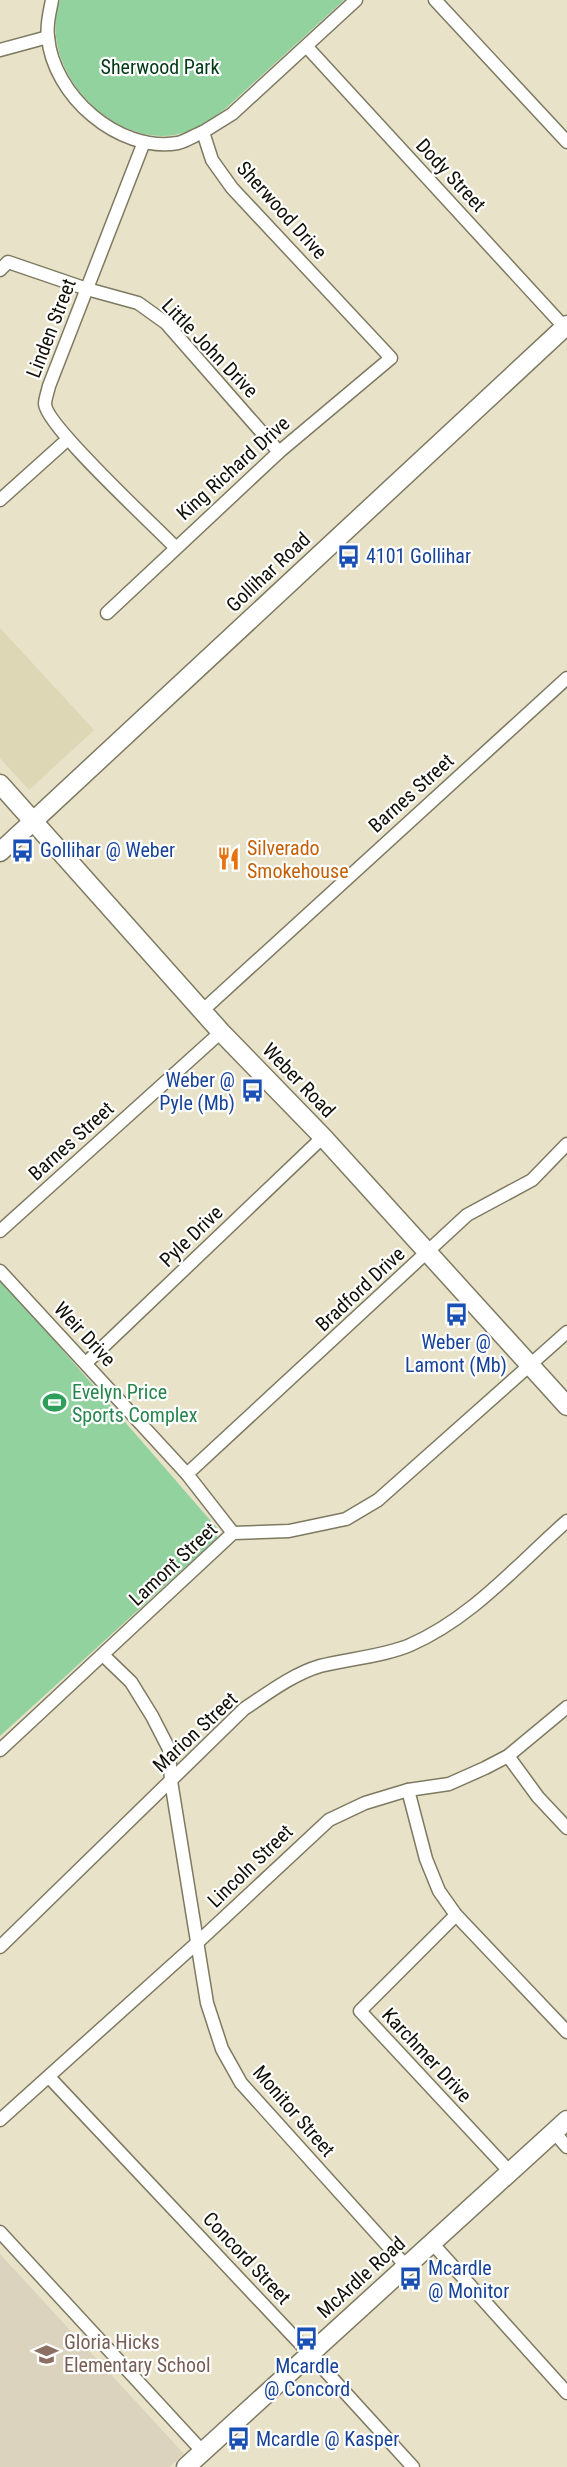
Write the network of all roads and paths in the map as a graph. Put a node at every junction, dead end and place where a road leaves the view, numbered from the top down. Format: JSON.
{"nodes":[{"id":1,"x":52,"y":0,"type":"edge"},
{"id":2,"x":356,"y":0,"type":"edge"},
{"id":3,"x":435,"y":0,"type":"edge"},
{"id":4,"x":48,"y":37,"type":"junction"},
{"id":5,"x":306,"y":47,"type":"junction"},
{"id":6,"x":0,"y":50,"type":"edge"},
{"id":7,"x":203,"y":132,"type":"junction"},
{"id":8,"x":144,"y":142,"type":"junction"},
{"id":9,"x":567,"y":142,"type":"edge"},
{"id":10,"x":0,"y":270,"type":"edge"},
{"id":11,"x":87,"y":289,"type":"junction"},
{"id":12,"x":566,"y":327,"type":"edge"},
{"id":13,"x":391,"y":358,"type":"joint"},
{"id":14,"x":68,"y":439,"type":"junction"},
{"id":15,"x":279,"y":452,"type":"junction"},
{"id":16,"x":0,"y":500,"type":"edge"},
{"id":17,"x":175,"y":547,"type":"junction"},
{"id":18,"x":107,"y":614,"type":"dead end"},
{"id":19,"x":567,"y":678,"type":"edge"},
{"id":20,"x":0,"y":784,"type":"edge"},
{"id":21,"x":34,"y":821,"type":"junction"},
{"id":22,"x":0,"y":852,"type":"edge"},
{"id":23,"x":202,"y":1011,"type":"junction"},
{"id":24,"x":221,"y":1032,"type":"junction"},
{"id":25,"x":323,"y":1137,"type":"junction"},
{"id":26,"x":567,"y":1144,"type":"edge"},
{"id":27,"x":0,"y":1231,"type":"edge"},
{"id":28,"x":429,"y":1253,"type":"junction"},
{"id":29,"x":0,"y":1271,"type":"edge"},
{"id":30,"x":567,"y":1332,"type":"edge"},
{"id":31,"x":86,"y":1363,"type":"junction"},
{"id":32,"x":530,"y":1366,"type":"junction"},
{"id":33,"x":567,"y":1406,"type":"edge"},
{"id":34,"x":187,"y":1474,"type":"junction"},
{"id":35,"x":567,"y":1521,"type":"edge"},
{"id":36,"x":233,"y":1533,"type":"junction"},
{"id":37,"x":104,"y":1656,"type":"junction"},
{"id":38,"x":567,"y":1707,"type":"edge"},
{"id":39,"x":0,"y":1750,"type":"edge"},
{"id":40,"x":508,"y":1756,"type":"junction"},
{"id":41,"x":171,"y":1781,"type":"junction"},
{"id":42,"x":408,"y":1790,"type":"junction"},
{"id":43,"x":567,"y":1827,"type":"edge"},
{"id":44,"x":456,"y":1915,"type":"junction"},
{"id":45,"x":198,"y":1942,"type":"junction"},
{"id":46,"x":0,"y":1947,"type":"edge"},
{"id":47,"x":567,"y":2032,"type":"edge"},
{"id":48,"x":49,"y":2078,"type":"junction"},
{"id":49,"x":0,"y":2120,"type":"edge"},
{"id":50,"x":560,"y":2126,"type":"edge"},
{"id":51,"x":567,"y":2147,"type":"edge"},
{"id":52,"x":510,"y":2172,"type":"junction"},
{"id":53,"x":0,"y":2232,"type":"edge"},
{"id":54,"x":432,"y":2243,"type":"junction"},
{"id":55,"x":406,"y":2266,"type":"junction"},
{"id":56,"x":310,"y":2354,"type":"junction"},
{"id":57,"x":567,"y":2393,"type":"edge"},
{"id":58,"x":193,"y":2462,"type":"edge"},
{"id":59,"x":413,"y":2467,"type":"edge"}],
"edges":[{"from":1,"to":4,"type":"street"},
{"from":2,"to":5,"type":"street"},
{"from":3,"to":9,"type":"street"},
{"from":4,"to":6,"type":"street"},
{"from":4,"to":8,"type":"street"},
{"from":5,"to":7,"type":"street"},
{"from":5,"to":12,"type":"street","name":"Dody Street"},
{"from":7,"to":8,"type":"street"},
{"from":7,"to":13,"type":"street","name":"Sherwood Drive"},
{"from":8,"to":11,"type":"street","name":"Linden Street"},
{"from":10,"to":11,"type":"street","name":"Little John Drive"},
{"from":11,"to":14,"type":"street","name":"Linden Street"},
{"from":11,"to":15,"type":"street","name":"Little John Drive"},
{"from":12,"to":21,"type":"main road","name":"Gollihar Road"},
{"from":13,"to":15,"type":"street","name":"King Richard Drive"},
{"from":14,"to":16,"type":"street"},
{"from":14,"to":17,"type":"street"},
{"from":15,"to":17,"type":"street","name":"King Richard Drive"},
{"from":17,"to":18,"type":"street","name":"King Richard Drive"},
{"from":19,"to":23,"type":"street","name":"Barnes Street"},
{"from":20,"to":21,"type":"main road","name":"Weber Road"},
{"from":21,"to":22,"type":"main road","name":"Gollihar Road"},
{"from":21,"to":23,"type":"main road","name":"Weber Road"},
{"from":23,"to":24,"type":"main road","name":"Weber Road"},
{"from":24,"to":25,"type":"main road","name":"Weber Road"},
{"from":24,"to":27,"type":"street","name":"Barnes Street"},
{"from":25,"to":28,"type":"main road","name":"Weber Road"},
{"from":25,"to":31,"type":"street","name":"Pyle Drive"},
{"from":26,"to":28,"type":"street","name":"Bradford Drive"},
{"from":28,"to":32,"type":"main road","name":"Weber Road"},
{"from":28,"to":34,"type":"street","name":"Bradford Drive"},
{"from":29,"to":31,"type":"street","name":"Weir Drive"},
{"from":30,"to":32,"type":"street","name":"Lamont Street"},
{"from":31,"to":34,"type":"street","name":"Weir Drive"},
{"from":32,"to":33,"type":"main road","name":"Weber Road"},
{"from":32,"to":36,"type":"street","name":"Lamont Street"},
{"from":34,"to":36,"type":"street","name":"Weir Drive"},
{"from":35,"to":41,"type":"street","name":"Marion Street"},
{"from":36,"to":37,"type":"street","name":"Lamont Street"},
{"from":37,"to":39,"type":"street","name":"Lamont Street"},
{"from":37,"to":41,"type":"street","name":"Monitor Street"},
{"from":38,"to":40,"type":"street","name":"Lincoln Street"},
{"from":40,"to":42,"type":"street","name":"Lincoln Street"},
{"from":40,"to":43,"type":"street"},
{"from":41,"to":45,"type":"street","name":"Monitor Street"},
{"from":41,"to":46,"type":"street","name":"Marion Street"},
{"from":42,"to":44,"type":"street"},
{"from":42,"to":45,"type":"street","name":"Lincoln Street"},
{"from":44,"to":47,"type":"street"},
{"from":44,"to":52,"type":"street","name":"Karchmer Drive"},
{"from":45,"to":48,"type":"street","name":"Lincoln Street"},
{"from":45,"to":55,"type":"street","name":"Monitor Street"},
{"from":48,"to":49,"type":"street","name":"Lincoln Street"},
{"from":48,"to":56,"type":"street","name":"Concord Street"},
{"from":50,"to":51,"type":"street"},
{"from":50,"to":52,"type":"main road","name":"McArdle Road"},
{"from":52,"to":54,"type":"main road","name":"McArdle Road"},
{"from":53,"to":58,"type":"street"},
{"from":54,"to":55,"type":"main road","name":"McArdle Road"},
{"from":54,"to":57,"type":"street"},
{"from":55,"to":56,"type":"main road","name":"McArdle Road"},
{"from":56,"to":58,"type":"main road","name":"McArdle Road"},
{"from":56,"to":59,"type":"street","name":"Concord Street"}]}
